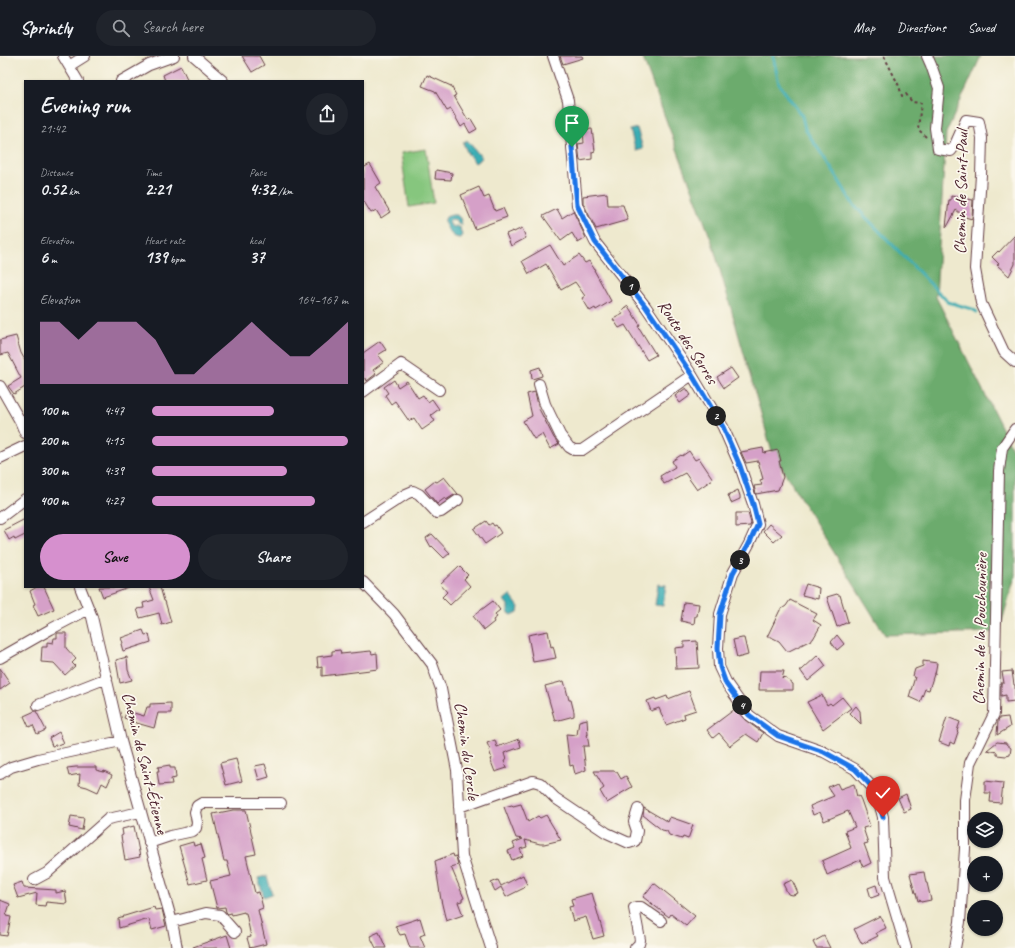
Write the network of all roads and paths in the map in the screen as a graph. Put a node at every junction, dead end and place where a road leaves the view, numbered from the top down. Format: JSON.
{"nodes":[{"id":1,"x":63,"y":56,"type":"edge"},
{"id":2,"x":85,"y":56,"type":"edge"},
{"id":3,"x":174,"y":56,"type":"edge"},
{"id":4,"x":194,"y":56,"type":"edge"},
{"id":5,"x":553,"y":56,"type":"edge"},
{"id":6,"x":884,"y":56,"type":"edge"},
{"id":7,"x":927,"y":56,"type":"edge"},
{"id":8,"x":69,"y":66,"type":"junction"},
{"id":9,"x":77,"y":80,"type":"edge"},
{"id":10,"x":123,"y":80,"type":"edge"},
{"id":11,"x":222,"y":80,"type":"edge"},
{"id":12,"x":927,"y":137,"type":"dead end"},
{"id":13,"x":1015,"y":362,"type":"edge"},
{"id":14,"x":692,"y":375,"type":"junction"},
{"id":15,"x":540,"y":384,"type":"dead end"},
{"id":16,"x":0,"y":386,"type":"edge"},
{"id":17,"x":439,"y":390,"type":"dead end"},
{"id":18,"x":364,"y":391,"type":"edge"},
{"id":19,"x":1015,"y":429,"type":"edge"},
{"id":20,"x":24,"y":431,"type":"edge"},
{"id":21,"x":24,"y":446,"type":"edge"},
{"id":22,"x":0,"y":458,"type":"edge"},
{"id":23,"x":24,"y":500,"type":"edge"},
{"id":24,"x":458,"y":500,"type":"dead end"},
{"id":25,"x":0,"y":518,"type":"edge"},
{"id":26,"x":364,"y":521,"type":"edge"},
{"id":27,"x":364,"y":583,"type":"edge"},
{"id":28,"x":80,"y":588,"type":"edge"},
{"id":29,"x":89,"y":609,"type":"junction"},
{"id":30,"x":0,"y":658,"type":"edge"},
{"id":31,"x":107,"y":678,"type":"junction"},
{"id":32,"x":38,"y":705,"type":"dead end"},
{"id":33,"x":121,"y":741,"type":"junction"},
{"id":34,"x":0,"y":774,"type":"edge"},
{"id":35,"x":281,"y":803,"type":"dead end"},
{"id":36,"x":459,"y":807,"type":"junction"},
{"id":37,"x":638,"y":809,"type":"dead end"},
{"id":38,"x":140,"y":812,"type":"junction"},
{"id":39,"x":149,"y":842,"type":"junction"},
{"id":40,"x":34,"y":880,"type":"dead end"},
{"id":41,"x":172,"y":922,"type":"junction"},
{"id":42,"x":661,"y":922,"type":"dead end"},
{"id":43,"x":235,"y":932,"type":"dead end"},
{"id":44,"x":178,"y":948,"type":"edge"},
{"id":45,"x":491,"y":948,"type":"edge"},
{"id":46,"x":635,"y":948,"type":"edge"},
{"id":47,"x":906,"y":948,"type":"edge"},
{"id":48,"x":955,"y":948,"type":"edge"}],
"edges":[{"from":1,"to":8,"type":"street"},
{"from":2,"to":8,"type":"street"},
{"from":3,"to":10,"type":"street"},
{"from":4,"to":11,"type":"street"},
{"from":5,"to":14,"type":"street","name":"Route des Serres"},
{"from":6,"to":12,"type":"path"},
{"from":7,"to":13,"type":"street","name":"Chemin de Saint-Paul"},
{"from":8,"to":9,"type":"street"},
{"from":14,"to":15,"type":"street"},
{"from":14,"to":47,"type":"street","name":"Route des Serres"},
{"from":16,"to":20,"type":"street"},
{"from":17,"to":18,"type":"street"},
{"from":19,"to":48,"type":"street","name":"Chemin de la Pouchounière"},
{"from":21,"to":22,"type":"street"},
{"from":23,"to":25,"type":"street"},
{"from":24,"to":26,"type":"street"},
{"from":27,"to":36,"type":"street","name":"Chemin du Cercle"},
{"from":28,"to":29,"type":"street","name":"Chemin de Saint-Étienne"},
{"from":29,"to":30,"type":"street"},
{"from":29,"to":31,"type":"street","name":"Chemin de Saint-Étienne"},
{"from":31,"to":32,"type":"street"},
{"from":31,"to":33,"type":"street","name":"Chemin de Saint-Étienne"},
{"from":33,"to":34,"type":"street"},
{"from":33,"to":38,"type":"street","name":"Chemin de Saint-Étienne"},
{"from":35,"to":39,"type":"street"},
{"from":36,"to":37,"type":"street"},
{"from":36,"to":45,"type":"street","name":"Chemin du Cercle"},
{"from":38,"to":39,"type":"street","name":"Chemin de Saint-Étienne"},
{"from":38,"to":40,"type":"street"},
{"from":39,"to":41,"type":"street","name":"Chemin de Saint-Étienne"},
{"from":41,"to":43,"type":"street"},
{"from":41,"to":44,"type":"street","name":"Chemin de Saint-Étienne"},
{"from":42,"to":46,"type":"street"}]}
